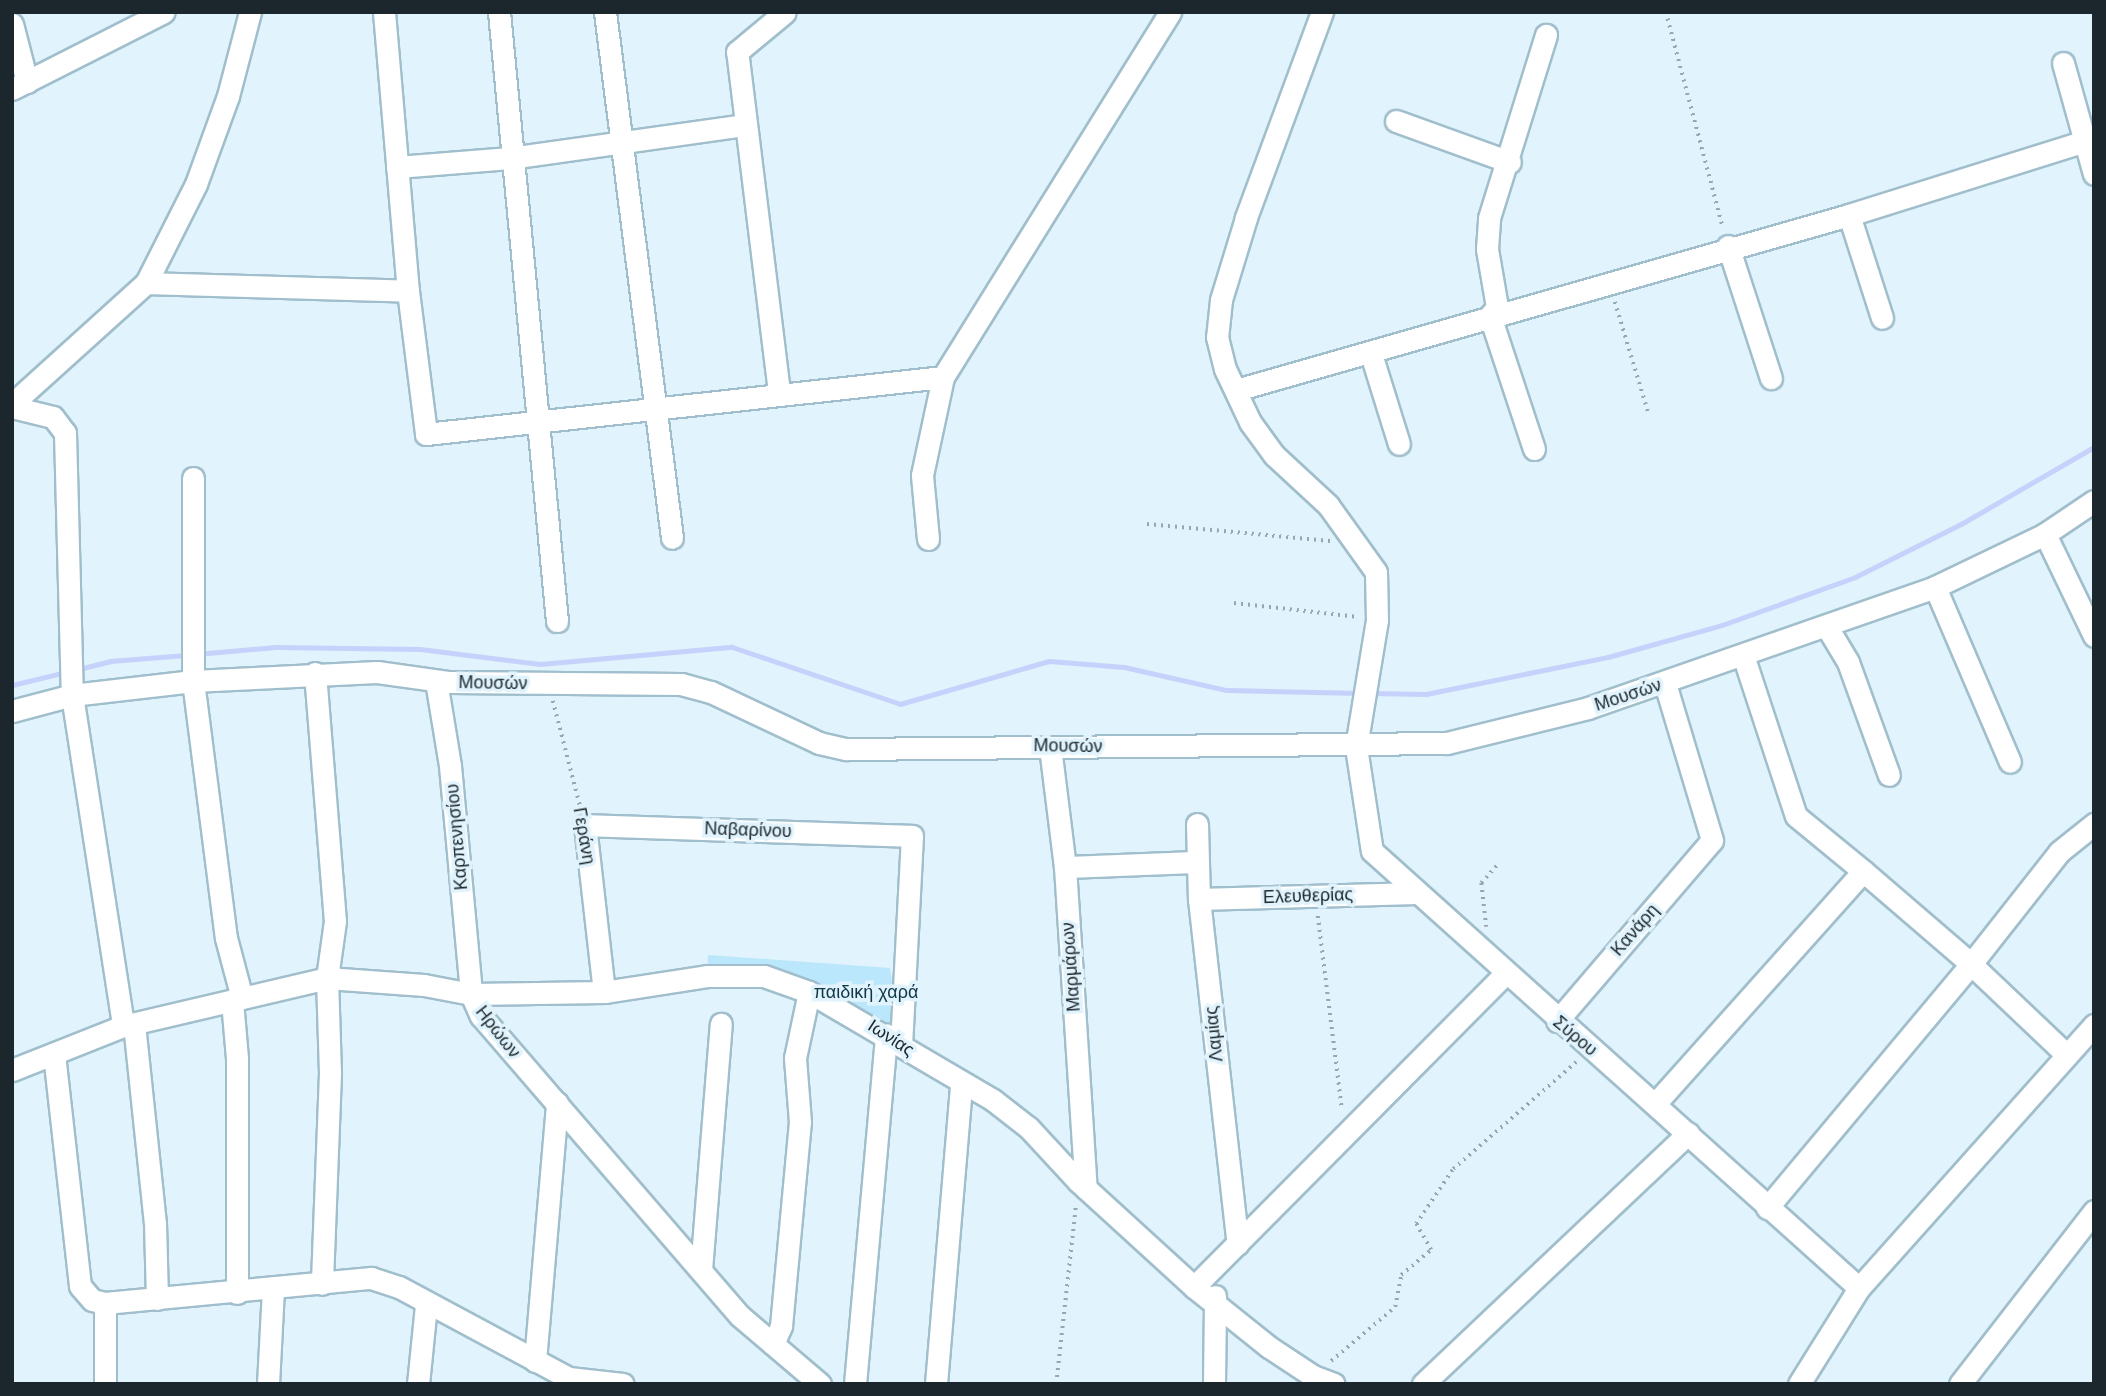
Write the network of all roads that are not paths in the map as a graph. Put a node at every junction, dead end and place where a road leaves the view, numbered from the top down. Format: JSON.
{"nodes":[{"id":1,"x":164,"y":12,"type":"edge"},
{"id":2,"x":384,"y":12,"type":"edge"},
{"id":3,"x":499,"y":12,"type":"edge"},
{"id":4,"x":605,"y":12,"type":"edge"},
{"id":5,"x":785,"y":12,"type":"edge"},
{"id":6,"x":1170,"y":12,"type":"edge"},
{"id":7,"x":1322,"y":12,"type":"edge"},
{"id":8,"x":243,"y":17,"type":"edge"},
{"id":9,"x":12,"y":24,"type":"edge"},
{"id":10,"x":1546,"y":35,"type":"dead end"},
{"id":11,"x":2063,"y":63,"type":"dead end"},
{"id":12,"x":20,"y":85,"type":"edge"},
{"id":13,"x":1396,"y":121,"type":"dead end"},
{"id":14,"x":744,"y":125,"type":"junction"},
{"id":15,"x":2090,"y":139,"type":"edge"},
{"id":16,"x":621,"y":144,"type":"junction"},
{"id":17,"x":510,"y":158,"type":"junction"},
{"id":18,"x":1510,"y":162,"type":"junction"},
{"id":19,"x":397,"y":167,"type":"junction"},
{"id":20,"x":2094,"y":174,"type":"edge"},
{"id":21,"x":1849,"y":215,"type":"junction"},
{"id":22,"x":1728,"y":246,"type":"junction"},
{"id":23,"x":145,"y":284,"type":"junction"},
{"id":24,"x":408,"y":291,"type":"junction"},
{"id":25,"x":1490,"y":316,"type":"junction"},
{"id":26,"x":1882,"y":318,"type":"dead end"},
{"id":27,"x":1371,"y":354,"type":"junction"},
{"id":28,"x":943,"y":377,"type":"junction"},
{"id":29,"x":1771,"y":378,"type":"dead end"},
{"id":30,"x":1236,"y":390,"type":"junction"},
{"id":31,"x":779,"y":392,"type":"junction"},
{"id":32,"x":12,"y":406,"type":"edge"},
{"id":33,"x":656,"y":408,"type":"junction"},
{"id":34,"x":537,"y":425,"type":"junction"},
{"id":35,"x":1399,"y":444,"type":"dead end"},
{"id":36,"x":1534,"y":449,"type":"dead end"},
{"id":37,"x":193,"y":478,"type":"dead end"},
{"id":38,"x":2094,"y":501,"type":"edge"},
{"id":39,"x":2045,"y":534,"type":"junction"},
{"id":40,"x":673,"y":538,"type":"dead end"},
{"id":41,"x":928,"y":539,"type":"dead end"},
{"id":42,"x":1935,"y":587,"type":"junction"},
{"id":43,"x":557,"y":621,"type":"dead end"},
{"id":44,"x":1827,"y":627,"type":"junction"},
{"id":45,"x":2094,"y":635,"type":"edge"},
{"id":46,"x":1743,"y":655,"type":"junction"},
{"id":47,"x":315,"y":673,"type":"junction"},
{"id":48,"x":193,"y":681,"type":"junction"},
{"id":49,"x":436,"y":681,"type":"junction"},
{"id":50,"x":1665,"y":683,"type":"junction"},
{"id":51,"x":72,"y":695,"type":"junction"},
{"id":52,"x":12,"y":711,"type":"edge"},
{"id":53,"x":1050,"y":747,"type":"junction"},
{"id":54,"x":1356,"y":747,"type":"junction"},
{"id":55,"x":2010,"y":762,"type":"dead end"},
{"id":56,"x":1889,"y":775,"type":"dead end"},
{"id":57,"x":1197,"y":824,"type":"dead end"},
{"id":58,"x":2094,"y":824,"type":"edge"},
{"id":59,"x":585,"y":825,"type":"joint"},
{"id":60,"x":1197,"y":862,"type":"junction"},
{"id":61,"x":1065,"y":867,"type":"junction"},
{"id":62,"x":1863,"y":871,"type":"junction"},
{"id":63,"x":1416,"y":893,"type":"junction"},
{"id":64,"x":1199,"y":899,"type":"junction"},
{"id":65,"x":1971,"y":964,"type":"junction"},
{"id":66,"x":1506,"y":974,"type":"junction"},
{"id":67,"x":327,"y":978,"type":"junction"},
{"id":68,"x":604,"y":992,"type":"junction"},
{"id":69,"x":809,"y":992,"type":"junction"},
{"id":70,"x":471,"y":994,"type":"junction"},
{"id":71,"x":237,"y":999,"type":"junction"},
{"id":72,"x":1557,"y":1021,"type":"junction"},
{"id":73,"x":722,"y":1024,"type":"dead end"},
{"id":74,"x":128,"y":1025,"type":"junction"},
{"id":75,"x":2094,"y":1025,"type":"edge"},
{"id":76,"x":893,"y":1039,"type":"junction"},
{"id":77,"x":54,"y":1054,"type":"junction"},
{"id":78,"x":2067,"y":1055,"type":"junction"},
{"id":79,"x":12,"y":1070,"type":"edge"},
{"id":80,"x":961,"y":1085,"type":"junction"},
{"id":81,"x":557,"y":1103,"type":"junction"},
{"id":82,"x":1655,"y":1104,"type":"junction"},
{"id":83,"x":1688,"y":1133,"type":"junction"},
{"id":84,"x":1082,"y":1185,"type":"junction"},
{"id":85,"x":1767,"y":1208,"type":"junction"},
{"id":86,"x":2094,"y":1211,"type":"edge"},
{"id":87,"x":1238,"y":1244,"type":"junction"},
{"id":88,"x":1212,"y":1269,"type":"junction"},
{"id":89,"x":701,"y":1270,"type":"junction"},
{"id":90,"x":322,"y":1284,"type":"junction"},
{"id":91,"x":1194,"y":1287,"type":"junction"},
{"id":92,"x":1859,"y":1288,"type":"junction"},
{"id":93,"x":273,"y":1290,"type":"junction"},
{"id":94,"x":237,"y":1293,"type":"junction"},
{"id":95,"x":157,"y":1299,"type":"junction"},
{"id":96,"x":105,"y":1303,"type":"junction"},
{"id":97,"x":426,"y":1305,"type":"junction"},
{"id":98,"x":1216,"y":1305,"type":"junction"},
{"id":99,"x":773,"y":1344,"type":"junction"},
{"id":100,"x":535,"y":1361,"type":"junction"},
{"id":101,"x":569,"y":1381,"type":"edge"},
{"id":102,"x":812,"y":1383,"type":"edge"},
{"id":103,"x":105,"y":1384,"type":"edge"},
{"id":104,"x":268,"y":1384,"type":"edge"},
{"id":105,"x":418,"y":1384,"type":"edge"},
{"id":106,"x":623,"y":1384,"type":"edge"},
{"id":107,"x":855,"y":1384,"type":"edge"},
{"id":108,"x":936,"y":1384,"type":"edge"},
{"id":109,"x":1214,"y":1384,"type":"edge"},
{"id":110,"x":1334,"y":1384,"type":"edge"},
{"id":111,"x":1423,"y":1384,"type":"edge"},
{"id":112,"x":1798,"y":1384,"type":"edge"},
{"id":113,"x":1960,"y":1384,"type":"edge"}],
"edges":[{"from":1,"to":12,"type":"street"},
{"from":2,"to":19,"type":"street"},
{"from":3,"to":17,"type":"street"},
{"from":4,"to":16,"type":"street"},
{"from":5,"to":14,"type":"street"},
{"from":6,"to":28,"type":"street"},
{"from":7,"to":30,"type":"street","name":"Σύρου"},
{"from":8,"to":23,"type":"street"},
{"from":9,"to":12,"type":"street"},
{"from":10,"to":18,"type":"street"},
{"from":11,"to":15,"type":"street"},
{"from":13,"to":18,"type":"street"},
{"from":14,"to":16,"type":"street"},
{"from":14,"to":31,"type":"street"},
{"from":15,"to":20,"type":"street"},
{"from":15,"to":21,"type":"street"},
{"from":16,"to":17,"type":"street"},
{"from":16,"to":33,"type":"street"},
{"from":17,"to":19,"type":"street"},
{"from":17,"to":34,"type":"street"},
{"from":18,"to":25,"type":"street"},
{"from":19,"to":24,"type":"street"},
{"from":21,"to":22,"type":"street"},
{"from":21,"to":26,"type":"street"},
{"from":22,"to":25,"type":"street"},
{"from":22,"to":29,"type":"street"},
{"from":23,"to":24,"type":"street"},
{"from":23,"to":32,"type":"street"},
{"from":24,"to":34,"type":"street"},
{"from":25,"to":27,"type":"street"},
{"from":25,"to":36,"type":"street"},
{"from":27,"to":30,"type":"street"},
{"from":27,"to":35,"type":"street"},
{"from":28,"to":31,"type":"street"},
{"from":28,"to":41,"type":"street"},
{"from":30,"to":54,"type":"street","name":"Σύρου"},
{"from":31,"to":33,"type":"street"},
{"from":32,"to":51,"type":"street"},
{"from":33,"to":34,"type":"street"},
{"from":33,"to":40,"type":"street"},
{"from":34,"to":43,"type":"street"},
{"from":37,"to":48,"type":"street"},
{"from":38,"to":39,"type":"street","name":"Μουσών"},
{"from":39,"to":42,"type":"street","name":"Μουσών"},
{"from":39,"to":45,"type":"street"},
{"from":42,"to":44,"type":"street","name":"Μουσών"},
{"from":42,"to":55,"type":"street"},
{"from":44,"to":46,"type":"street","name":"Μουσών"},
{"from":44,"to":56,"type":"street"},
{"from":46,"to":50,"type":"street","name":"Μουσών"},
{"from":46,"to":62,"type":"street"},
{"from":47,"to":48,"type":"street","name":"Μουσών"},
{"from":47,"to":49,"type":"street","name":"Μουσών"},
{"from":47,"to":67,"type":"street"},
{"from":48,"to":51,"type":"street","name":"Μουσών"},
{"from":48,"to":71,"type":"street"},
{"from":49,"to":53,"type":"street","name":"Μουσών"},
{"from":49,"to":70,"type":"street","name":"Καρπενησίου"},
{"from":50,"to":54,"type":"street","name":"Μουσών"},
{"from":50,"to":72,"type":"street","name":"Κανάρη"},
{"from":51,"to":52,"type":"street","name":"Μουσών"},
{"from":51,"to":74,"type":"street"},
{"from":53,"to":54,"type":"street","name":"Μουσών"},
{"from":53,"to":61,"type":"street","name":"Μαρμάρων"},
{"from":54,"to":63,"type":"street","name":"Σύρου"},
{"from":57,"to":60,"type":"street","name":"Λαμίας"},
{"from":58,"to":65,"type":"street"},
{"from":59,"to":68,"type":"street","name":"Γεράνη"},
{"from":59,"to":76,"type":"street","name":"Ναβαρίνου"},
{"from":60,"to":61,"type":"street"},
{"from":60,"to":64,"type":"street","name":"Λαμίας"},
{"from":61,"to":84,"type":"street","name":"Μαρμάρων"},
{"from":62,"to":65,"type":"street"},
{"from":62,"to":82,"type":"street"},
{"from":63,"to":64,"type":"street","name":"Ελευθερίας"},
{"from":63,"to":66,"type":"street","name":"Σύρου"},
{"from":64,"to":87,"type":"street","name":"Λαμίας"},
{"from":65,"to":78,"type":"street"},
{"from":65,"to":85,"type":"street"},
{"from":66,"to":72,"type":"street","name":"Σύρου"},
{"from":66,"to":87,"type":"street"},
{"from":67,"to":70,"type":"street","name":"Ηρώων"},
{"from":67,"to":71,"type":"street","name":"Ηρώων"},
{"from":67,"to":90,"type":"street"},
{"from":68,"to":69,"type":"street","name":"Ιωνίας"},
{"from":68,"to":70,"type":"street","name":"Ιωνίας"},
{"from":69,"to":76,"type":"street","name":"Ιωνίας"},
{"from":69,"to":99,"type":"street"},
{"from":70,"to":81,"type":"street","name":"Ηρώων"},
{"from":71,"to":74,"type":"street","name":"Ηρώων"},
{"from":71,"to":94,"type":"street"},
{"from":72,"to":82,"type":"street","name":"Σύρου"},
{"from":73,"to":89,"type":"street"},
{"from":74,"to":77,"type":"street","name":"Ηρώων"},
{"from":74,"to":95,"type":"street"},
{"from":75,"to":78,"type":"street"},
{"from":76,"to":80,"type":"street","name":"Ιωνίας"},
{"from":76,"to":107,"type":"street"},
{"from":77,"to":79,"type":"street","name":"Ηρώων"},
{"from":77,"to":96,"type":"street"},
{"from":78,"to":92,"type":"street"},
{"from":80,"to":84,"type":"street","name":"Ιωνίας"},
{"from":80,"to":108,"type":"street"},
{"from":81,"to":89,"type":"street","name":"Ηρώων"},
{"from":81,"to":100,"type":"street"},
{"from":82,"to":83,"type":"street","name":"Σύρου"},
{"from":83,"to":85,"type":"street","name":"Σύρου"},
{"from":83,"to":111,"type":"street"},
{"from":84,"to":91,"type":"street","name":"Ιωνίας"},
{"from":85,"to":92,"type":"street","name":"Σύρου"},
{"from":86,"to":113,"type":"street"},
{"from":87,"to":88,"type":"street"},
{"from":88,"to":91,"type":"street"},
{"from":88,"to":98,"type":"street"},
{"from":89,"to":99,"type":"street","name":"Ηρώων"},
{"from":90,"to":93,"type":"street"},
{"from":90,"to":97,"type":"street"},
{"from":91,"to":98,"type":"street","name":"Ιωνίας"},
{"from":92,"to":112,"type":"street"},
{"from":93,"to":94,"type":"street"},
{"from":93,"to":104,"type":"street"},
{"from":94,"to":95,"type":"street"},
{"from":95,"to":96,"type":"street"},
{"from":96,"to":103,"type":"street"},
{"from":97,"to":100,"type":"street"},
{"from":97,"to":105,"type":"street"},
{"from":98,"to":109,"type":"street"},
{"from":98,"to":110,"type":"street","name":"Ιωνίας"},
{"from":99,"to":102,"type":"street","name":"Ηρώων"},
{"from":100,"to":101,"type":"street"},
{"from":101,"to":106,"type":"street"}]}
